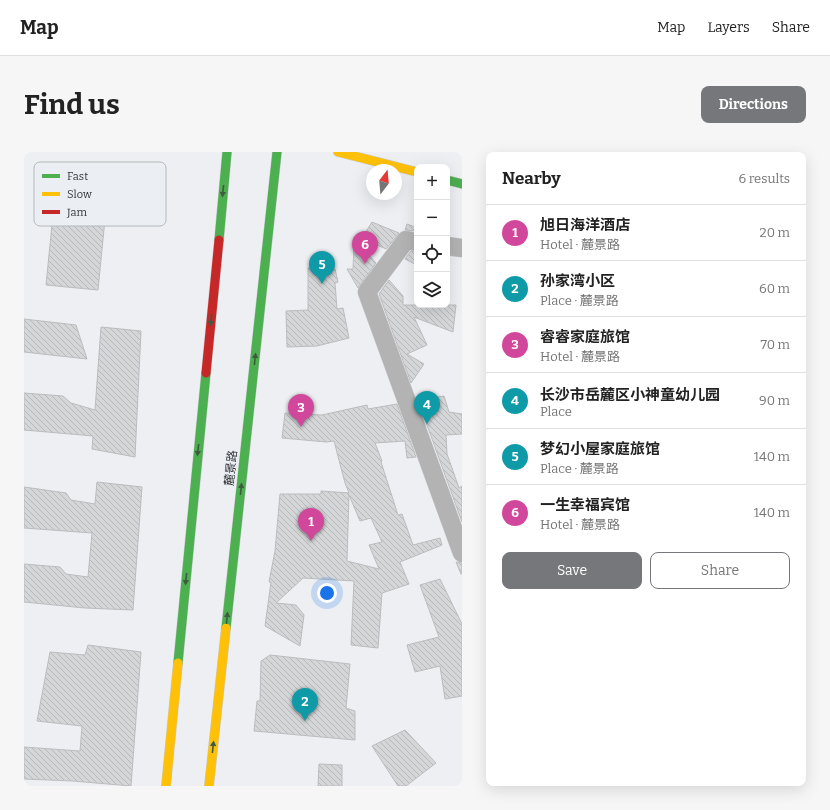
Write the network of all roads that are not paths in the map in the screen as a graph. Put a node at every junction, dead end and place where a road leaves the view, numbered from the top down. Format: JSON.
{"nodes":[{"id":1,"x":227,"y":152,"type":"edge"},
{"id":2,"x":277,"y":152,"type":"edge"},
{"id":3,"x":338,"y":152,"type":"edge"},
{"id":4,"x":414,"y":171,"type":"edge"},
{"id":5,"x":450,"y":181,"type":"edge"},
{"id":6,"x":462,"y":184,"type":"edge"},
{"id":7,"x":414,"y":241,"type":"edge"},
{"id":8,"x":450,"y":246,"type":"edge"},
{"id":9,"x":462,"y":248,"type":"edge"},
{"id":10,"x":462,"y":553,"type":"edge"},
{"id":11,"x":166,"y":786,"type":"edge"},
{"id":12,"x":209,"y":786,"type":"edge"}],
"edges":[{"from":1,"to":11,"type":"main road","one_way":true},
{"from":12,"to":2,"type":"main road","name":"麓景路","one_way":true},
{"from":3,"to":4,"type":"main road"},
{"from":5,"to":6,"type":"main road"},
{"from":7,"to":10,"type":"street"},
{"from":8,"to":9,"type":"street"}]}
